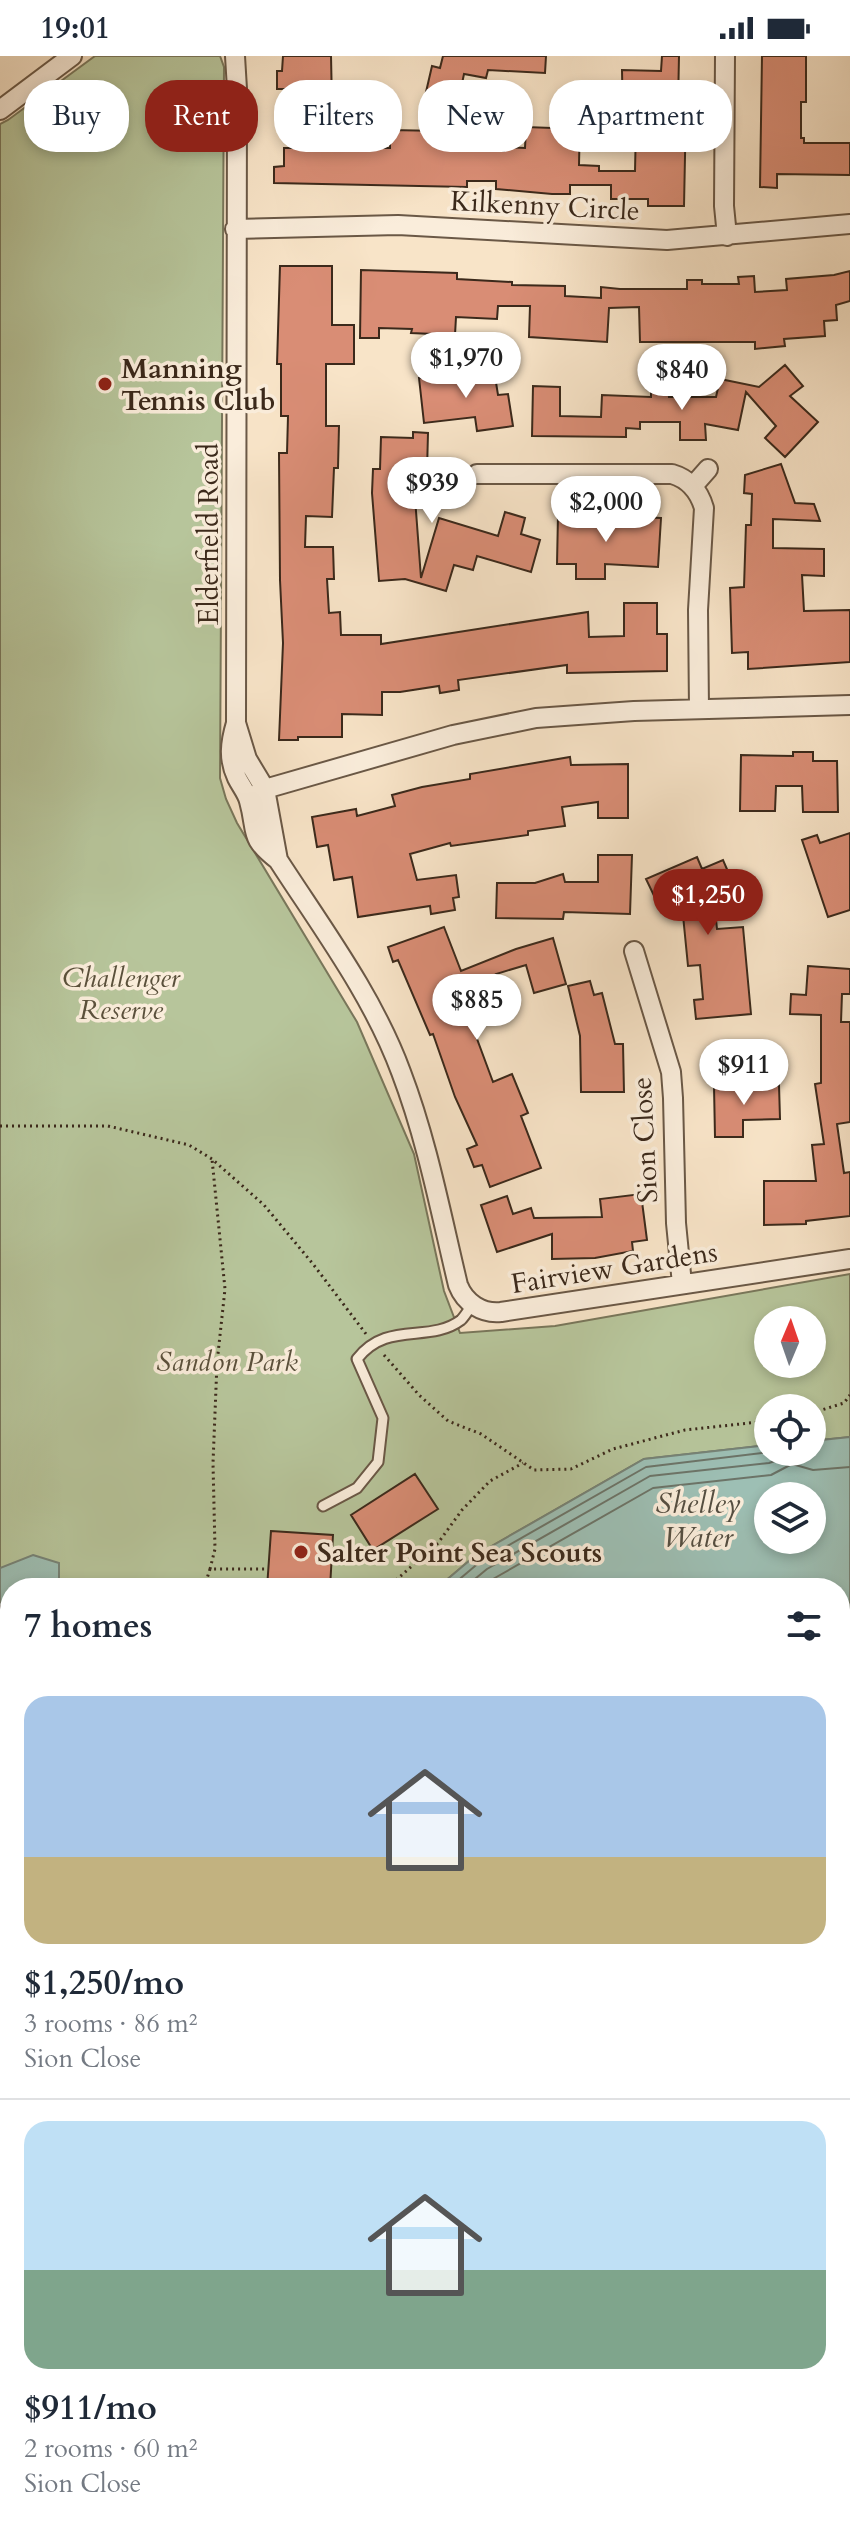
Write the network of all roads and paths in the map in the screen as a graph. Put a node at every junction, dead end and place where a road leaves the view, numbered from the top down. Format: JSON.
{"nodes":[{"id":1,"x":72,"y":56,"type":"edge"},
{"id":2,"x":235,"y":56,"type":"edge"},
{"id":3,"x":725,"y":56,"type":"edge"},
{"id":4,"x":0,"y":110,"type":"edge"},
{"id":5,"x":850,"y":224,"type":"edge"},
{"id":6,"x":235,"y":229,"type":"junction"},
{"id":7,"x":727,"y":236,"type":"junction"},
{"id":8,"x":708,"y":469,"type":"dead end"},
{"id":9,"x":477,"y":474,"type":"dead end"},
{"id":10,"x":693,"y":486,"type":"junction"},
{"id":11,"x":850,"y":705,"type":"edge"},
{"id":12,"x":699,"y":709,"type":"junction"},
{"id":13,"x":257,"y":793,"type":"junction"},
{"id":14,"x":634,"y":951,"type":"dead end"},
{"id":15,"x":0,"y":1126,"type":"edge"},
{"id":16,"x":212,"y":1159,"type":"junction"},
{"id":17,"x":850,"y":1259,"type":"edge"},
{"id":18,"x":682,"y":1284,"type":"junction"},
{"id":19,"x":472,"y":1305,"type":"junction"},
{"id":20,"x":373,"y":1343,"type":"junction"},
{"id":21,"x":850,"y":1395,"type":"edge"},
{"id":22,"x":826,"y":1409,"type":"edge"},
{"id":23,"x":754,"y":1423,"type":"edge"},
{"id":24,"x":523,"y":1463,"type":"junction"},
{"id":25,"x":323,"y":1506,"type":"dead end"},
{"id":26,"x":210,"y":1569,"type":"junction"},
{"id":27,"x":268,"y":1569,"type":"dead end"},
{"id":28,"x":207,"y":1578,"type":"edge"},
{"id":29,"x":398,"y":1578,"type":"edge"}],
"edges":[{"from":1,"to":4,"type":"street"},
{"from":2,"to":6,"type":"street","name":"Elderfield Road"},
{"from":3,"to":7,"type":"street"},
{"from":5,"to":7,"type":"street","name":"Kilkenny Circle"},
{"from":6,"to":7,"type":"street","name":"Kilkenny Circle"},
{"from":6,"to":13,"type":"street","name":"Elderfield Road"},
{"from":8,"to":10,"type":"street"},
{"from":9,"to":10,"type":"street"},
{"from":10,"to":12,"type":"street"},
{"from":11,"to":12,"type":"street"},
{"from":12,"to":13,"type":"street"},
{"from":13,"to":19,"type":"street","name":"Elderfield Road"},
{"from":14,"to":18,"type":"street","name":"Sion Close"},
{"from":15,"to":16,"type":"path"},
{"from":16,"to":20,"type":"path"},
{"from":16,"to":26,"type":"path"},
{"from":17,"to":18,"type":"street","name":"Fairview Gardens"},
{"from":18,"to":19,"type":"street","name":"Fairview Gardens"},
{"from":19,"to":20,"type":"lane","name":"Fairview Gardens"},
{"from":20,"to":24,"type":"path"},
{"from":20,"to":25,"type":"lane","name":"Fairview Gardens"},
{"from":21,"to":22,"type":"path"},
{"from":23,"to":24,"type":"path"},
{"from":24,"to":29,"type":"path"},
{"from":26,"to":27,"type":"path"},
{"from":26,"to":28,"type":"path"}]}
